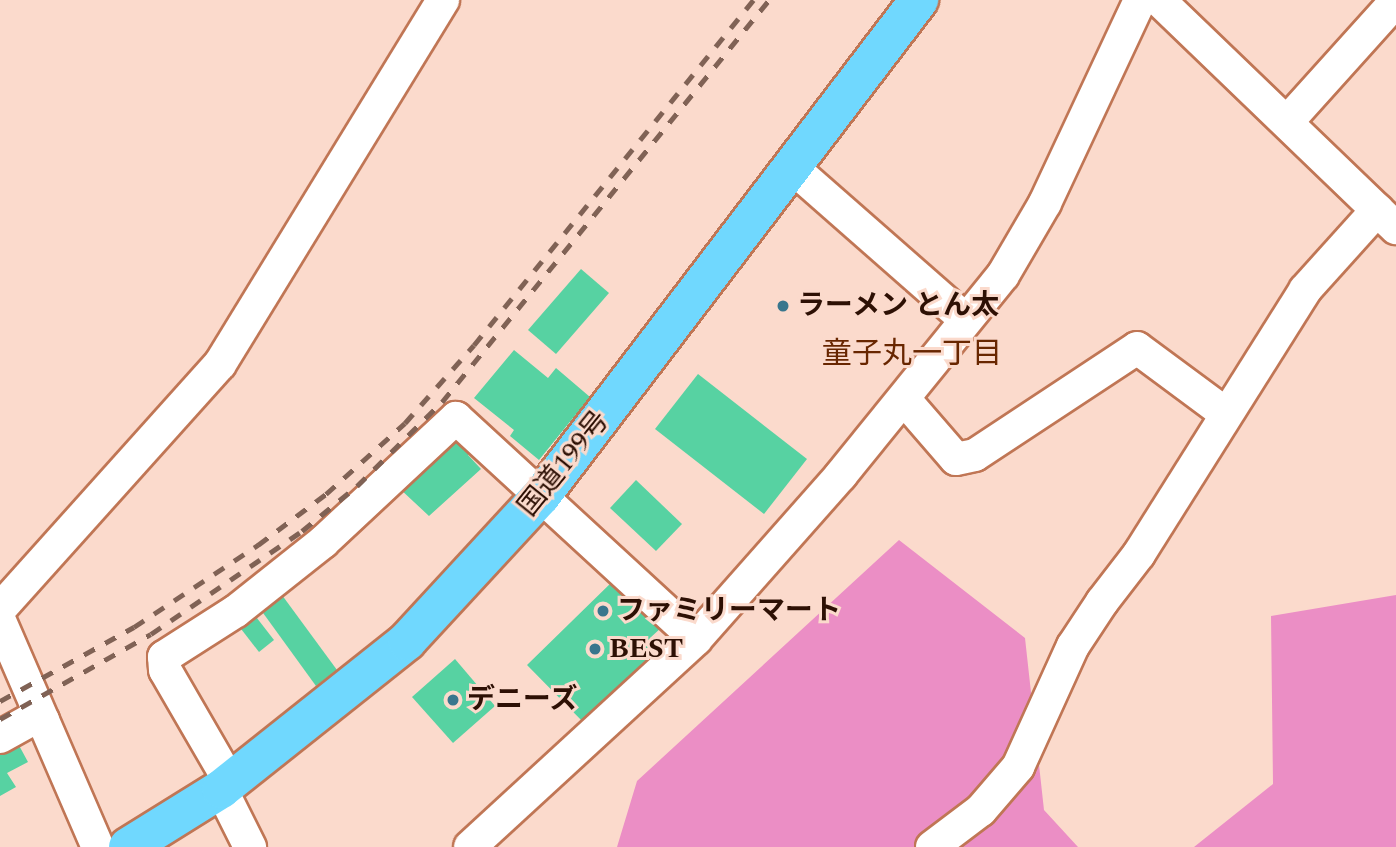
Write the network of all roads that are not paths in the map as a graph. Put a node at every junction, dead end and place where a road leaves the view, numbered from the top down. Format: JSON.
{"nodes":[{"id":1,"x":443,"y":0,"type":"edge"},
{"id":2,"x":919,"y":0,"type":"edge"},
{"id":3,"x":946,"y":0,"type":"edge"},
{"id":4,"x":1140,"y":0,"type":"edge"},
{"id":5,"x":1159,"y":0,"type":"edge"},
{"id":6,"x":1396,"y":1,"type":"edge"},
{"id":7,"x":1287,"y":122,"type":"junction"},
{"id":8,"x":800,"y":175,"type":"junction"},
{"id":9,"x":1388,"y":216,"type":"edge"},
{"id":10,"x":966,"y":320,"type":"junction"},
{"id":11,"x":904,"y":399,"type":"junction"},
{"id":12,"x":1225,"y":414,"type":"junction"},
{"id":13,"x":549,"y":503,"type":"junction"},
{"id":14,"x":0,"y":609,"type":"edge"},
{"id":15,"x":0,"y":621,"type":"edge"},
{"id":16,"x":696,"y":639,"type":"junction"},
{"id":17,"x":43,"y":720,"type":"junction"},
{"id":18,"x":0,"y":737,"type":"edge"},
{"id":19,"x":227,"y":793,"type":"junction"},
{"id":20,"x":98,"y":847,"type":"edge"},
{"id":21,"x":128,"y":847,"type":"edge"},
{"id":22,"x":167,"y":847,"type":"edge"},
{"id":23,"x":250,"y":847,"type":"edge"},
{"id":24,"x":470,"y":847,"type":"edge"},
{"id":25,"x":932,"y":847,"type":"edge"}],
"edges":[{"from":1,"to":14,"type":"street"},
{"from":2,"to":8,"type":"highway","name":"国道199号"},
{"from":3,"to":8,"type":"highway","name":"国道199号"},
{"from":4,"to":10,"type":"street"},
{"from":5,"to":7,"type":"street"},
{"from":6,"to":7,"type":"street"},
{"from":7,"to":9,"type":"street"},
{"from":8,"to":10,"type":"street"},
{"from":8,"to":13,"type":"highway","name":"国道199号"},
{"from":9,"to":12,"type":"street"},
{"from":10,"to":11,"type":"street"},
{"from":11,"to":12,"type":"street"},
{"from":11,"to":16,"type":"street"},
{"from":12,"to":25,"type":"street"},
{"from":13,"to":16,"type":"street"},
{"from":13,"to":19,"type":"highway","name":"国道199号"},
{"from":13,"to":19,"type":"street"},
{"from":15,"to":17,"type":"street"},
{"from":16,"to":24,"type":"street"},
{"from":17,"to":18,"type":"street"},
{"from":17,"to":20,"type":"street"},
{"from":19,"to":21,"type":"highway","name":"国道199号"},
{"from":19,"to":22,"type":"highway","name":"国道199号"},
{"from":19,"to":23,"type":"street"}]}
